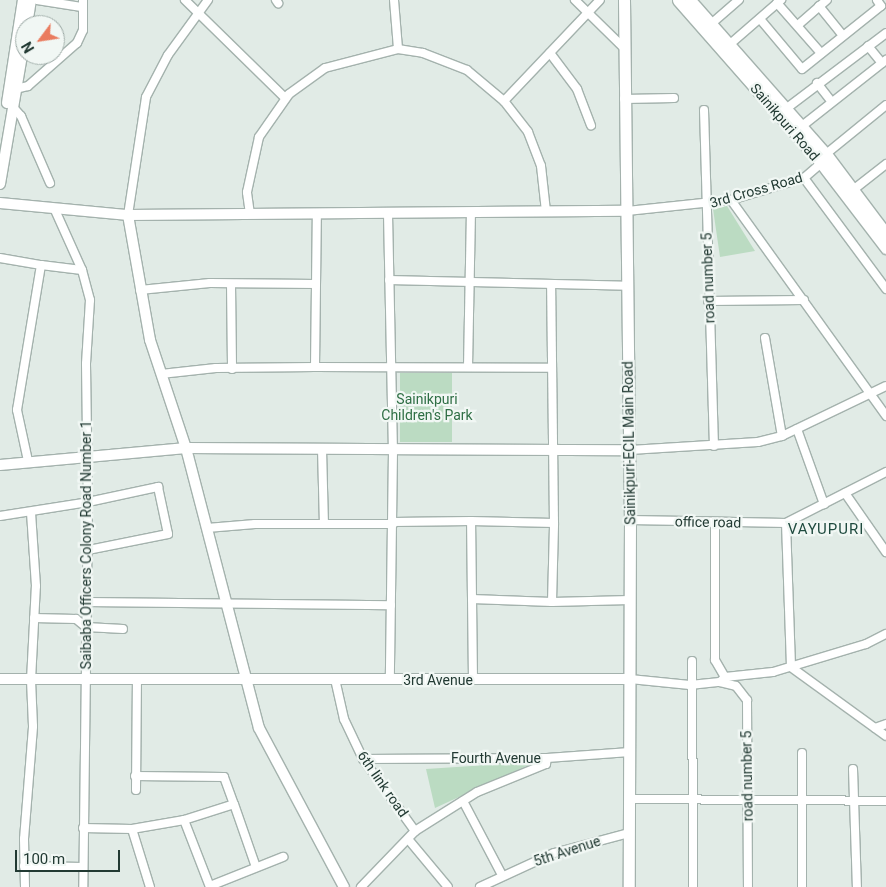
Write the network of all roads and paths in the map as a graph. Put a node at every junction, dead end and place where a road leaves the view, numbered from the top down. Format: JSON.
{"nodes":[{"id":1,"x":23,"y":0,"type":"edge"},
{"id":2,"x":31,"y":0,"type":"edge"},
{"id":3,"x":37,"y":0,"type":"edge"},
{"id":4,"x":185,"y":0,"type":"edge"},
{"id":5,"x":208,"y":0,"type":"edge"},
{"id":6,"x":394,"y":0,"type":"edge"},
{"id":7,"x":575,"y":0,"type":"edge"},
{"id":8,"x":600,"y":0,"type":"edge"},
{"id":9,"x":624,"y":0,"type":"edge"},
{"id":10,"x":678,"y":0,"type":"edge"},
{"id":11,"x":690,"y":0,"type":"edge"},
{"id":12,"x":739,"y":0,"type":"edge"},
{"id":13,"x":826,"y":0,"type":"edge"},
{"id":14,"x":877,"y":0,"type":"edge"},
{"id":15,"x":779,"y":2,"type":"edge"},
{"id":16,"x":82,"y":4,"type":"edge"},
{"id":17,"x":819,"y":6,"type":"junction"},
{"id":18,"x":588,"y":12,"type":"junction"},
{"id":19,"x":197,"y":14,"type":"junction"},
{"id":20,"x":29,"y":15,"type":"edge"},
{"id":21,"x":760,"y":19,"type":"junction"},
{"id":22,"x":711,"y":24,"type":"junction"},
{"id":23,"x":798,"y":25,"type":"junction"},
{"id":24,"x":886,"y":33,"type":"edge"},
{"id":25,"x":842,"y":34,"type":"junction"},
{"id":26,"x":729,"y":45,"type":"junction"},
{"id":27,"x":868,"y":46,"type":"junction"},
{"id":28,"x":623,"y":47,"type":"junction"},
{"id":29,"x":398,"y":49,"type":"junction"},
{"id":30,"x":550,"y":53,"type":"junction"},
{"id":31,"x":821,"y":53,"type":"junction"},
{"id":32,"x":884,"y":62,"type":"edge"},
{"id":33,"x":19,"y":65,"type":"edge"},
{"id":34,"x":817,"y":83,"type":"junction"},
{"id":35,"x":13,"y":90,"type":"junction"},
{"id":36,"x":285,"y":98,"type":"junction"},
{"id":37,"x":674,"y":98,"type":"dead end"},
{"id":38,"x":624,"y":99,"type":"junction"},
{"id":39,"x":504,"y":100,"type":"junction"},
{"id":40,"x":831,"y":101,"type":"junction"},
{"id":41,"x":10,"y":105,"type":"junction"},
{"id":42,"x":886,"y":105,"type":"edge"},
{"id":43,"x":787,"y":108,"type":"junction"},
{"id":44,"x":704,"y":110,"type":"dead end"},
{"id":45,"x":591,"y":125,"type":"dead end"},
{"id":46,"x":802,"y":126,"type":"junction"},
{"id":47,"x":0,"y":146,"type":"edge"},
{"id":48,"x":823,"y":158,"type":"junction"},
{"id":49,"x":886,"y":164,"type":"edge"},
{"id":50,"x":804,"y":178,"type":"junction"},
{"id":51,"x":50,"y":183,"type":"dead end"},
{"id":52,"x":0,"y":184,"type":"edge"},
{"id":53,"x":853,"y":190,"type":"junction"},
{"id":54,"x":730,"y":200,"type":"junction"},
{"id":55,"x":0,"y":203,"type":"edge"},
{"id":56,"x":706,"y":205,"type":"junction"},
{"id":57,"x":55,"y":210,"type":"junction"},
{"id":58,"x":546,"y":211,"type":"junction"},
{"id":59,"x":627,"y":211,"type":"junction"},
{"id":60,"x":471,"y":212,"type":"junction"},
{"id":61,"x":250,"y":214,"type":"junction"},
{"id":62,"x":317,"y":214,"type":"junction"},
{"id":63,"x":388,"y":214,"type":"junction"},
{"id":64,"x":128,"y":215,"type":"junction"},
{"id":65,"x":884,"y":227,"type":"edge"},
{"id":66,"x":886,"y":248,"type":"edge"},
{"id":67,"x":0,"y":258,"type":"edge"},
{"id":68,"x":41,"y":265,"type":"junction"},
{"id":69,"x":82,"y":270,"type":"junction"},
{"id":70,"x":390,"y":280,"type":"junction"},
{"id":71,"x":470,"y":282,"type":"junction"},
{"id":72,"x":230,"y":284,"type":"junction"},
{"id":73,"x":316,"y":284,"type":"junction"},
{"id":74,"x":550,"y":286,"type":"junction"},
{"id":75,"x":627,"y":286,"type":"junction"},
{"id":76,"x":886,"y":289,"type":"edge"},
{"id":77,"x":140,"y":290,"type":"junction"},
{"id":78,"x":804,"y":300,"type":"junction"},
{"id":79,"x":708,"y":301,"type":"junction"},
{"id":80,"x":765,"y":338,"type":"dead end"},
{"id":81,"x":315,"y":367,"type":"junction"},
{"id":82,"x":391,"y":367,"type":"junction"},
{"id":83,"x":468,"y":367,"type":"junction"},
{"id":84,"x":552,"y":368,"type":"junction"},
{"id":85,"x":232,"y":369,"type":"junction"},
{"id":86,"x":161,"y":374,"type":"junction"},
{"id":87,"x":886,"y":386,"type":"edge"},
{"id":88,"x":871,"y":396,"type":"junction"},
{"id":89,"x":886,"y":416,"type":"edge"},
{"id":90,"x":798,"y":429,"type":"junction"},
{"id":91,"x":782,"y":436,"type":"junction"},
{"id":92,"x":714,"y":446,"type":"junction"},
{"id":93,"x":186,"y":448,"type":"junction"},
{"id":94,"x":322,"y":449,"type":"junction"},
{"id":95,"x":630,"y":450,"type":"junction"},
{"id":96,"x":394,"y":451,"type":"junction"},
{"id":97,"x":551,"y":451,"type":"junction"},
{"id":98,"x":87,"y":456,"type":"junction"},
{"id":99,"x":28,"y":461,"type":"junction"},
{"id":100,"x":0,"y":465,"type":"edge"},
{"id":101,"x":886,"y":472,"type":"edge"},
{"id":102,"x":845,"y":493,"type":"junction"},
{"id":103,"x":88,"y":502,"type":"junction"},
{"id":104,"x":824,"y":504,"type":"junction"},
{"id":105,"x":30,"y":512,"type":"junction"},
{"id":106,"x":0,"y":516,"type":"edge"},
{"id":107,"x":630,"y":520,"type":"junction"},
{"id":108,"x":471,"y":521,"type":"junction"},
{"id":109,"x":714,"y":522,"type":"junction"},
{"id":110,"x":786,"y":522,"type":"junction"},
{"id":111,"x":393,"y":523,"type":"junction"},
{"id":112,"x":554,"y":523,"type":"junction"},
{"id":113,"x":324,"y":524,"type":"junction"},
{"id":114,"x":207,"y":528,"type":"junction"},
{"id":115,"x":88,"y":550,"type":"junction"},
{"id":116,"x":886,"y":552,"type":"edge"},
{"id":117,"x":472,"y":599,"type":"junction"},
{"id":118,"x":630,"y":600,"type":"junction"},
{"id":119,"x":86,"y":602,"type":"junction"},
{"id":120,"x":552,"y":602,"type":"junction"},
{"id":121,"x":227,"y":604,"type":"junction"},
{"id":122,"x":391,"y":606,"type":"junction"},
{"id":123,"x":34,"y":618,"type":"junction"},
{"id":124,"x":86,"y":627,"type":"junction"},
{"id":125,"x":124,"y":628,"type":"dead end"},
{"id":126,"x":886,"y":634,"type":"edge"},
{"id":127,"x":692,"y":661,"type":"dead end"},
{"id":128,"x":791,"y":667,"type":"junction"},
{"id":129,"x":0,"y":679,"type":"edge"},
{"id":130,"x":335,"y":679,"type":"junction"},
{"id":131,"x":630,"y":679,"type":"junction"},
{"id":132,"x":722,"y":679,"type":"junction"},
{"id":133,"x":31,"y":680,"type":"junction"},
{"id":134,"x":85,"y":680,"type":"junction"},
{"id":135,"x":138,"y":680,"type":"junction"},
{"id":136,"x":247,"y":680,"type":"junction"},
{"id":137,"x":390,"y":680,"type":"junction"},
{"id":138,"x":473,"y":680,"type":"junction"},
{"id":139,"x":690,"y":685,"type":"junction"},
{"id":140,"x":886,"y":724,"type":"edge"},
{"id":141,"x":875,"y":728,"type":"junction"},
{"id":142,"x":886,"y":736,"type":"edge"},
{"id":143,"x":630,"y":752,"type":"junction"},
{"id":144,"x":802,"y":753,"type":"dead end"},
{"id":145,"x":548,"y":758,"type":"junction"},
{"id":146,"x":363,"y":759,"type":"junction"},
{"id":147,"x":853,"y":769,"type":"dead end"},
{"id":148,"x":135,"y":776,"type":"junction"},
{"id":149,"x":136,"y":790,"type":"dead end"},
{"id":150,"x":630,"y":799,"type":"junction"},
{"id":151,"x":464,"y":801,"type":"junction"},
{"id":152,"x":692,"y":801,"type":"junction"},
{"id":153,"x":747,"y":801,"type":"junction"},
{"id":154,"x":802,"y":801,"type":"junction"},
{"id":155,"x":855,"y":801,"type":"junction"},
{"id":156,"x":886,"y":801,"type":"edge"},
{"id":157,"x":234,"y":804,"type":"junction"},
{"id":158,"x":184,"y":820,"type":"junction"},
{"id":159,"x":83,"y":828,"type":"junction"},
{"id":160,"x":132,"y":829,"type":"junction"},
{"id":161,"x":415,"y":831,"type":"junction"},
{"id":162,"x":629,"y":833,"type":"junction"},
{"id":163,"x":408,"y":839,"type":"junction"},
{"id":164,"x":283,"y":857,"type":"dead end"},
{"id":165,"x":24,"y":866,"type":"junction"},
{"id":166,"x":83,"y":867,"type":"junction"},
{"id":167,"x":256,"y":867,"type":"junction"},
{"id":168,"x":502,"y":875,"type":"junction"},
{"id":169,"x":210,"y":886,"type":"edge"},
{"id":170,"x":25,"y":887,"type":"edge"},
{"id":171,"x":83,"y":887,"type":"edge"},
{"id":172,"x":150,"y":887,"type":"edge"},
{"id":173,"x":344,"y":887,"type":"edge"},
{"id":174,"x":361,"y":887,"type":"edge"},
{"id":175,"x":448,"y":887,"type":"edge"},
{"id":176,"x":480,"y":887,"type":"edge"},
{"id":177,"x":628,"y":887,"type":"edge"},
{"id":178,"x":693,"y":887,"type":"edge"},
{"id":179,"x":748,"y":887,"type":"edge"},
{"id":180,"x":802,"y":887,"type":"edge"},
{"id":181,"x":857,"y":887,"type":"edge"}],
"edges":[{"from":1,"to":35,"type":"street"},
{"from":2,"to":20,"type":"street"},
{"from":3,"to":16,"type":"street"},
{"from":4,"to":19,"type":"street"},
{"from":5,"to":19,"type":"street"},
{"from":6,"to":29,"type":"street"},
{"from":7,"to":18,"type":"street"},
{"from":8,"to":18,"type":"street"},
{"from":9,"to":28,"type":"main road","name":"Sainikpuri-ECIL Main Road"},
{"from":10,"to":48,"type":"main road","name":"Sainikpuri Road"},
{"from":11,"to":22,"type":"main road","name":"Sainikpuri Road"},
{"from":12,"to":22,"type":"street"},
{"from":13,"to":17,"type":"street"},
{"from":14,"to":25,"type":"street"},
{"from":15,"to":21,"type":"street"},
{"from":15,"to":23,"type":"street"},
{"from":16,"to":35,"type":"street"},
{"from":17,"to":23,"type":"street"},
{"from":17,"to":25,"type":"street"},
{"from":18,"to":28,"type":"street"},
{"from":18,"to":30,"type":"street"},
{"from":19,"to":36,"type":"street"},
{"from":19,"to":64,"type":"street"},
{"from":21,"to":26,"type":"street"},
{"from":21,"to":31,"type":"street"},
{"from":22,"to":26,"type":"main road","name":"Sainikpuri Road"},
{"from":23,"to":31,"type":"street"},
{"from":24,"to":27,"type":"street"},
{"from":25,"to":31,"type":"street"},
{"from":26,"to":43,"type":"main road","name":"Sainikpuri Road"},
{"from":27,"to":32,"type":"street"},
{"from":27,"to":34,"type":"street"},
{"from":28,"to":38,"type":"main road","name":"Sainikpuri-ECIL Main Road"},
{"from":29,"to":36,"type":"street"},
{"from":29,"to":39,"type":"street"},
{"from":30,"to":39,"type":"street"},
{"from":30,"to":45,"type":"street"},
{"from":32,"to":40,"type":"street"},
{"from":33,"to":35,"type":"street"},
{"from":34,"to":40,"type":"street"},
{"from":34,"to":43,"type":"street"},
{"from":35,"to":41,"type":"street"},
{"from":36,"to":61,"type":"street"},
{"from":37,"to":38,"type":"street"},
{"from":38,"to":59,"type":"main road","name":"Sainikpuri-ECIL Main Road"},
{"from":39,"to":58,"type":"street"},
{"from":40,"to":46,"type":"street"},
{"from":41,"to":47,"type":"street"},
{"from":41,"to":51,"type":"street"},
{"from":41,"to":52,"type":"street"},
{"from":42,"to":48,"type":"street","name":"3rd Cross Road"},
{"from":43,"to":46,"type":"main road","name":"Sainikpuri Road"},
{"from":44,"to":56,"type":"street","name":"road number 5"},
{"from":46,"to":48,"type":"main road","name":"Sainikpuri Road"},
{"from":48,"to":50,"type":"street","name":"3rd Cross Road"},
{"from":48,"to":53,"type":"main road","name":"Sainikpuri Road"},
{"from":48,"to":66,"type":"main road","name":"Sainikpuri Road"},
{"from":49,"to":53,"type":"street"},
{"from":50,"to":54,"type":"street","name":"3rd Cross Road"},
{"from":50,"to":76,"type":"street"},
{"from":53,"to":65,"type":"main road","name":"Sainikpuri Road"},
{"from":54,"to":56,"type":"street","name":"3rd Cross Road"},
{"from":54,"to":78,"type":"street"},
{"from":55,"to":57,"type":"street"},
{"from":56,"to":59,"type":"street","name":"3rd Cross Road"},
{"from":56,"to":79,"type":"street","name":"road number 5"},
{"from":57,"to":64,"type":"street"},
{"from":57,"to":69,"type":"street","name":"Saibaba Officers Colony Road Number 1"},
{"from":58,"to":59,"type":"street"},
{"from":58,"to":60,"type":"street"},
{"from":59,"to":75,"type":"main road","name":"Sainikpuri-ECIL Main Road"},
{"from":60,"to":63,"type":"street"},
{"from":60,"to":71,"type":"street"},
{"from":61,"to":62,"type":"street"},
{"from":61,"to":64,"type":"street"},
{"from":62,"to":63,"type":"street"},
{"from":62,"to":73,"type":"street"},
{"from":63,"to":70,"type":"street"},
{"from":64,"to":77,"type":"street"},
{"from":67,"to":68,"type":"street"},
{"from":68,"to":69,"type":"street"},
{"from":68,"to":99,"type":"street"},
{"from":69,"to":98,"type":"street","name":"Saibaba Officers Colony Road Number 1"},
{"from":70,"to":71,"type":"street"},
{"from":70,"to":82,"type":"street"},
{"from":71,"to":74,"type":"street"},
{"from":71,"to":83,"type":"street"},
{"from":72,"to":73,"type":"street"},
{"from":72,"to":77,"type":"street"},
{"from":72,"to":85,"type":"street"},
{"from":73,"to":81,"type":"street"},
{"from":74,"to":75,"type":"street"},
{"from":74,"to":84,"type":"street"},
{"from":75,"to":95,"type":"main road","name":"Sainikpuri-ECIL Main Road"},
{"from":77,"to":86,"type":"street"},
{"from":78,"to":79,"type":"street"},
{"from":78,"to":88,"type":"street"},
{"from":79,"to":92,"type":"street","name":"road number 5"},
{"from":80,"to":91,"type":"street"},
{"from":81,"to":82,"type":"street"},
{"from":81,"to":85,"type":"street"},
{"from":82,"to":83,"type":"street"},
{"from":82,"to":96,"type":"street"},
{"from":83,"to":84,"type":"street"},
{"from":84,"to":97,"type":"street"},
{"from":85,"to":86,"type":"street"},
{"from":86,"to":93,"type":"street"},
{"from":87,"to":88,"type":"street"},
{"from":88,"to":89,"type":"street"},
{"from":88,"to":90,"type":"street"},
{"from":90,"to":91,"type":"street"},
{"from":90,"to":104,"type":"street"},
{"from":91,"to":92,"type":"street"},
{"from":92,"to":95,"type":"street"},
{"from":93,"to":94,"type":"street"},
{"from":93,"to":98,"type":"street"},
{"from":93,"to":114,"type":"street"},
{"from":94,"to":96,"type":"street"},
{"from":94,"to":113,"type":"street"},
{"from":95,"to":97,"type":"street"},
{"from":95,"to":107,"type":"main road","name":"Sainikpuri-ECIL Main Road"},
{"from":96,"to":97,"type":"street"},
{"from":96,"to":111,"type":"street"},
{"from":97,"to":112,"type":"street"},
{"from":98,"to":99,"type":"street"},
{"from":98,"to":103,"type":"street","name":"Saibaba Officers Colony Road Number 1"},
{"from":99,"to":100,"type":"street"},
{"from":101,"to":102,"type":"street"},
{"from":102,"to":104,"type":"street"},
{"from":102,"to":116,"type":"street"},
{"from":103,"to":105,"type":"street"},
{"from":103,"to":115,"type":"street","name":"Saibaba Officers Colony Road Number 1"},
{"from":103,"to":115,"type":"street"},
{"from":104,"to":110,"type":"street"},
{"from":105,"to":106,"type":"street"},
{"from":105,"to":123,"type":"street"},
{"from":107,"to":109,"type":"street","name":"office road"},
{"from":107,"to":118,"type":"main road","name":"Sainikpuri-ECIL Main Road"},
{"from":108,"to":111,"type":"street"},
{"from":108,"to":112,"type":"street"},
{"from":108,"to":117,"type":"street"},
{"from":109,"to":110,"type":"street","name":"office road"},
{"from":109,"to":132,"type":"street"},
{"from":110,"to":128,"type":"street"},
{"from":111,"to":113,"type":"street"},
{"from":111,"to":122,"type":"street"},
{"from":112,"to":120,"type":"street"},
{"from":113,"to":114,"type":"street"},
{"from":114,"to":121,"type":"street"},
{"from":115,"to":119,"type":"street","name":"Saibaba Officers Colony Road Number 1"},
{"from":117,"to":120,"type":"street"},
{"from":117,"to":138,"type":"street"},
{"from":118,"to":120,"type":"street"},
{"from":118,"to":131,"type":"main road","name":"Sainikpuri-ECIL Main Road"},
{"from":119,"to":121,"type":"street"},
{"from":119,"to":124,"type":"street","name":"Saibaba Officers Colony Road Number 1"},
{"from":121,"to":122,"type":"street"},
{"from":121,"to":136,"type":"street"},
{"from":122,"to":137,"type":"street"},
{"from":123,"to":124,"type":"street"},
{"from":123,"to":133,"type":"street"},
{"from":124,"to":125,"type":"street"},
{"from":124,"to":134,"type":"street","name":"Saibaba Officers Colony Road Number 1"},
{"from":126,"to":128,"type":"street"},
{"from":127,"to":139,"type":"street"},
{"from":128,"to":132,"type":"street"},
{"from":128,"to":141,"type":"street"},
{"from":129,"to":133,"type":"street","name":"3rd Avenue"},
{"from":130,"to":136,"type":"street","name":"3rd Avenue"},
{"from":130,"to":137,"type":"street","name":"3rd Avenue"},
{"from":130,"to":146,"type":"street","name":"6th link road"},
{"from":131,"to":138,"type":"street","name":"3rd Avenue"},
{"from":131,"to":139,"type":"street"},
{"from":131,"to":143,"type":"main road","name":"Sainikpuri-ECIL Main Road"},
{"from":132,"to":139,"type":"street"},
{"from":132,"to":153,"type":"street","name":"road number 5"},
{"from":133,"to":134,"type":"street","name":"3rd Avenue"},
{"from":133,"to":165,"type":"street"},
{"from":134,"to":135,"type":"street","name":"3rd Avenue"},
{"from":134,"to":159,"type":"street","name":"Saibaba Officers Colony Road Number 1"},
{"from":135,"to":136,"type":"street","name":"3rd Avenue"},
{"from":135,"to":148,"type":"street"},
{"from":136,"to":173,"type":"street"},
{"from":137,"to":138,"type":"street","name":"3rd Avenue"},
{"from":139,"to":152,"type":"street"},
{"from":140,"to":141,"type":"street"},
{"from":141,"to":142,"type":"street"},
{"from":143,"to":145,"type":"street","name":"Fourth Avenue"},
{"from":143,"to":150,"type":"main road","name":"Sainikpuri-ECIL Main Road"},
{"from":144,"to":154,"type":"street"},
{"from":145,"to":146,"type":"street","name":"Fourth Avenue"},
{"from":145,"to":151,"type":"street"},
{"from":146,"to":161,"type":"street","name":"6th link road"},
{"from":147,"to":155,"type":"street"},
{"from":148,"to":149,"type":"street"},
{"from":148,"to":157,"type":"street"},
{"from":150,"to":152,"type":"street"},
{"from":150,"to":162,"type":"main road","name":"Sainikpuri-ECIL Main Road"},
{"from":151,"to":161,"type":"street"},
{"from":151,"to":168,"type":"street"},
{"from":152,"to":153,"type":"street"},
{"from":152,"to":178,"type":"street"},
{"from":153,"to":154,"type":"street"},
{"from":153,"to":179,"type":"street","name":"road number 5"},
{"from":154,"to":155,"type":"street"},
{"from":154,"to":180,"type":"street"},
{"from":155,"to":156,"type":"street"},
{"from":155,"to":181,"type":"street"},
{"from":157,"to":158,"type":"street"},
{"from":157,"to":167,"type":"street"},
{"from":158,"to":160,"type":"street"},
{"from":158,"to":169,"type":"street"},
{"from":159,"to":160,"type":"street"},
{"from":159,"to":166,"type":"street","name":"Saibaba Officers Colony Road Number 1"},
{"from":160,"to":172,"type":"street"},
{"from":161,"to":163,"type":"street"},
{"from":162,"to":168,"type":"street","name":"5th Avenue"},
{"from":162,"to":177,"type":"main road","name":"Sainikpuri-ECIL Main Road"},
{"from":163,"to":174,"type":"street"},
{"from":163,"to":175,"type":"street"},
{"from":164,"to":167,"type":"street"},
{"from":165,"to":166,"type":"street"},
{"from":165,"to":170,"type":"street"},
{"from":166,"to":171,"type":"street","name":"Saibaba Officers Colony Road Number 1"},
{"from":167,"to":169,"type":"street"},
{"from":168,"to":176,"type":"street","name":"5th Avenue"}]}
